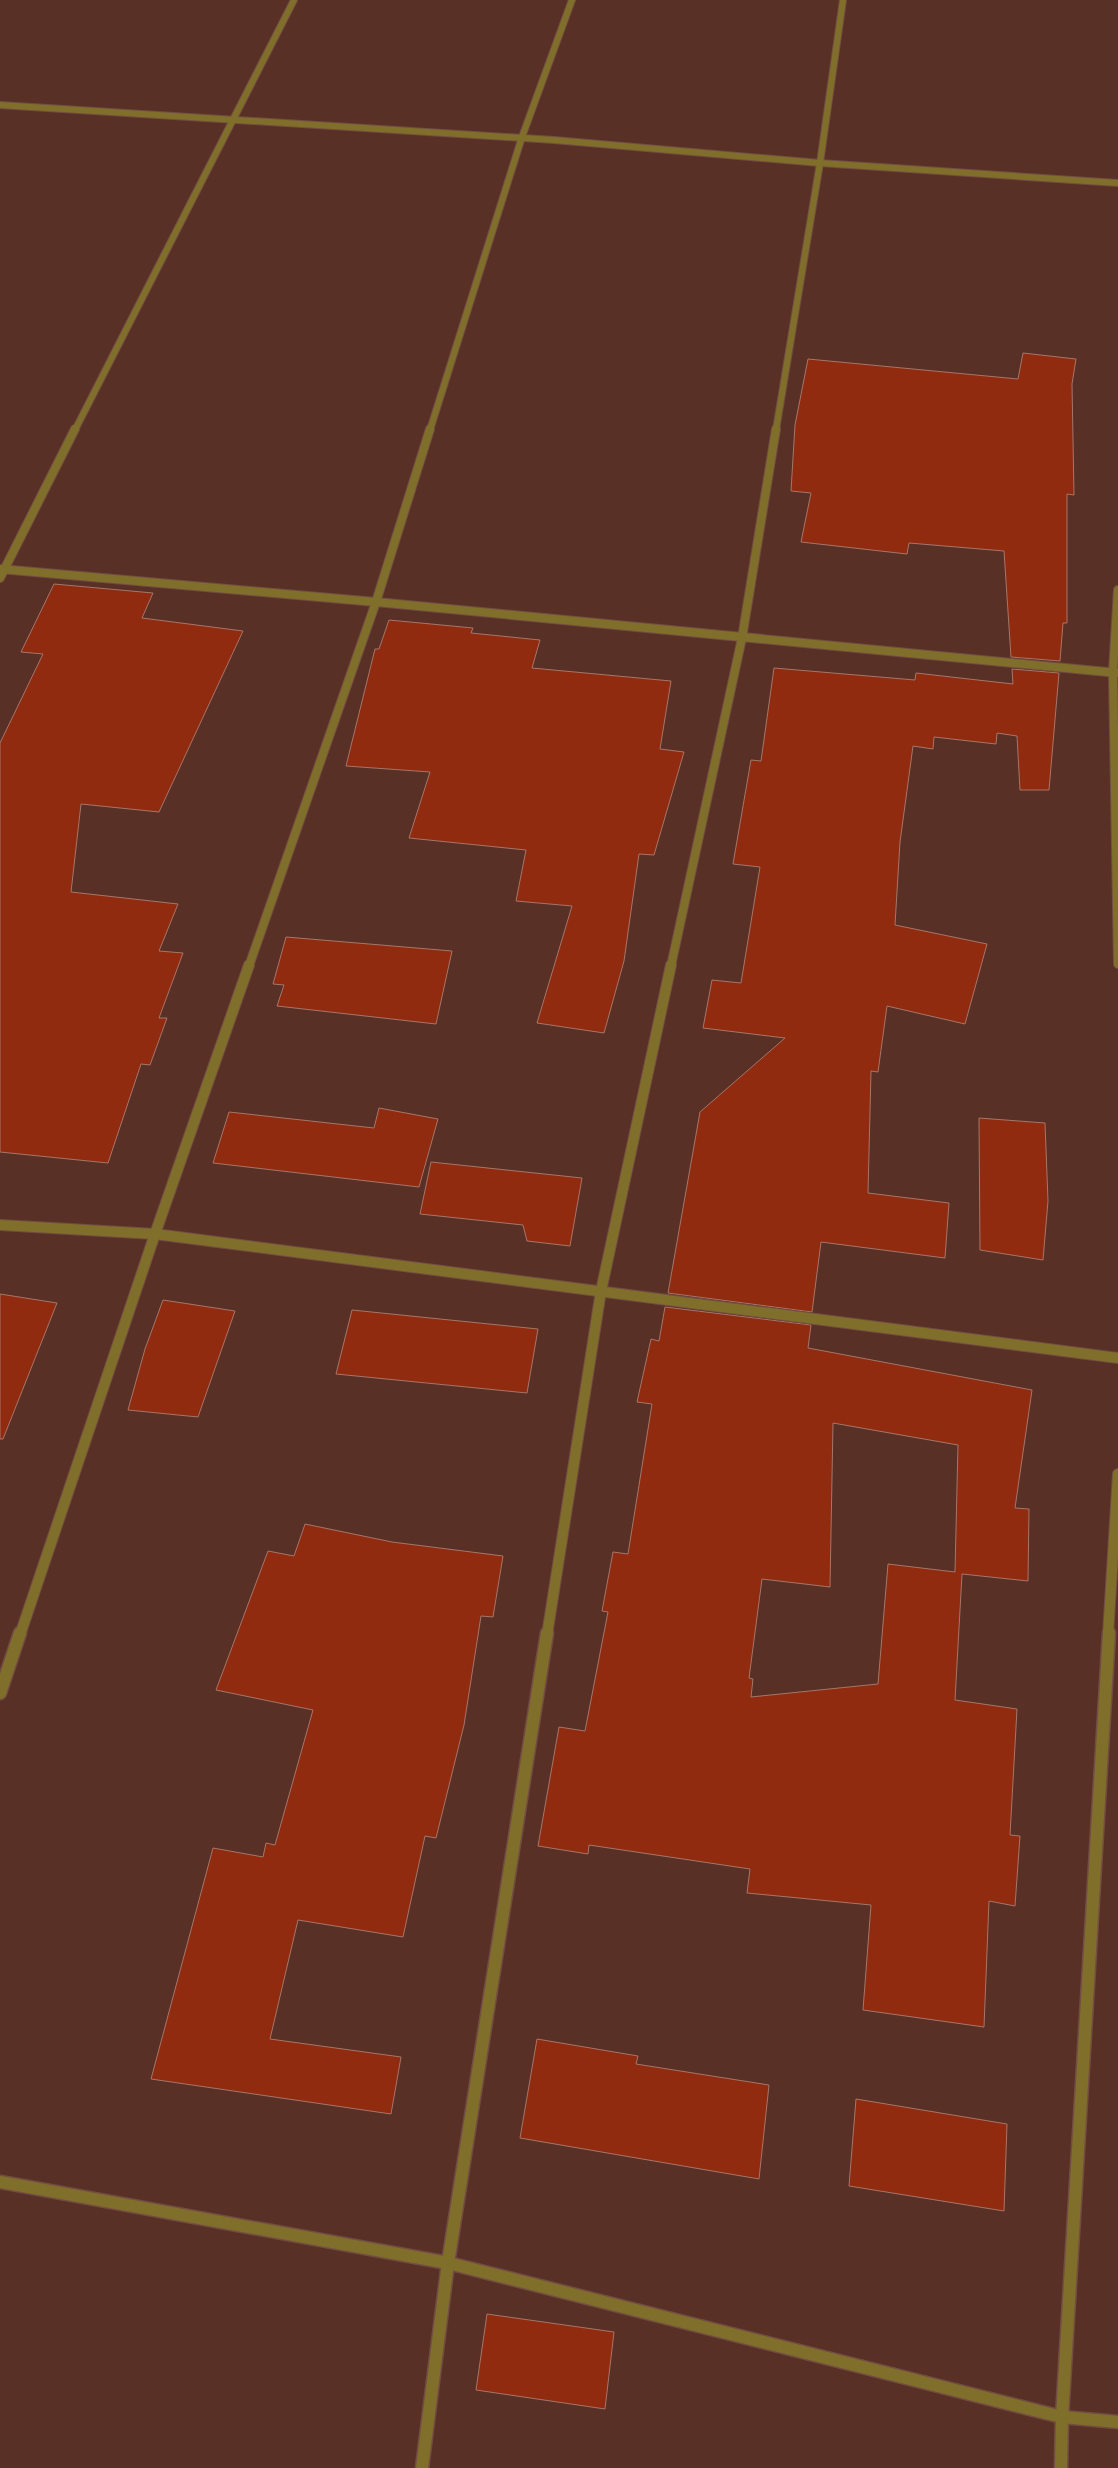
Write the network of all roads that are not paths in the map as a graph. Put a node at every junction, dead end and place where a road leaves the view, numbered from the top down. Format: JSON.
{"nodes":[{"id":1,"x":294,"y":0,"type":"edge"},
{"id":2,"x":572,"y":0,"type":"edge"},
{"id":3,"x":844,"y":0,"type":"edge"},
{"id":4,"x":0,"y":105,"type":"edge"},
{"id":5,"x":231,"y":120,"type":"junction"},
{"id":6,"x":522,"y":138,"type":"junction"},
{"id":7,"x":820,"y":163,"type":"junction"},
{"id":8,"x":1118,"y":183,"type":"edge"},
{"id":9,"x":2,"y":569,"type":"edge"},
{"id":10,"x":0,"y":578,"type":"edge"},
{"id":11,"x":1118,"y":590,"type":"edge"},
{"id":12,"x":376,"y":602,"type":"junction"},
{"id":13,"x":742,"y":638,"type":"junction"},
{"id":14,"x":1115,"y":672,"type":"edge"},
{"id":15,"x":1118,"y":964,"type":"edge"},
{"id":16,"x":0,"y":1225,"type":"edge"},
{"id":17,"x":154,"y":1234,"type":"junction"},
{"id":18,"x":601,"y":1291,"type":"junction"},
{"id":19,"x":1118,"y":1358,"type":"edge"},
{"id":20,"x":1118,"y":1474,"type":"edge"},
{"id":21,"x":0,"y":1693,"type":"edge"},
{"id":22,"x":0,"y":2182,"type":"edge"},
{"id":23,"x":448,"y":2263,"type":"junction"},
{"id":24,"x":1062,"y":2417,"type":"junction"},
{"id":25,"x":1118,"y":2422,"type":"edge"},
{"id":26,"x":422,"y":2468,"type":"edge"},
{"id":27,"x":1061,"y":2468,"type":"edge"}],
"edges":[{"from":1,"to":5,"type":"street"},
{"from":2,"to":6,"type":"street"},
{"from":3,"to":7,"type":"street"},
{"from":4,"to":5,"type":"street"},
{"from":5,"to":6,"type":"street"},
{"from":5,"to":9,"type":"street"},
{"from":6,"to":7,"type":"street"},
{"from":6,"to":12,"type":"street"},
{"from":7,"to":8,"type":"street"},
{"from":7,"to":13,"type":"street"},
{"from":9,"to":10,"type":"street"},
{"from":9,"to":12,"type":"street"},
{"from":11,"to":14,"type":"street"},
{"from":12,"to":13,"type":"street"},
{"from":12,"to":17,"type":"street"},
{"from":13,"to":14,"type":"street"},
{"from":13,"to":18,"type":"street"},
{"from":14,"to":15,"type":"street"},
{"from":16,"to":17,"type":"street"},
{"from":17,"to":18,"type":"street"},
{"from":17,"to":21,"type":"street"},
{"from":18,"to":19,"type":"street"},
{"from":18,"to":23,"type":"street"},
{"from":20,"to":24,"type":"street"},
{"from":22,"to":23,"type":"street"},
{"from":23,"to":24,"type":"street"},
{"from":23,"to":26,"type":"street"},
{"from":24,"to":25,"type":"street"},
{"from":24,"to":27,"type":"street"}]}
